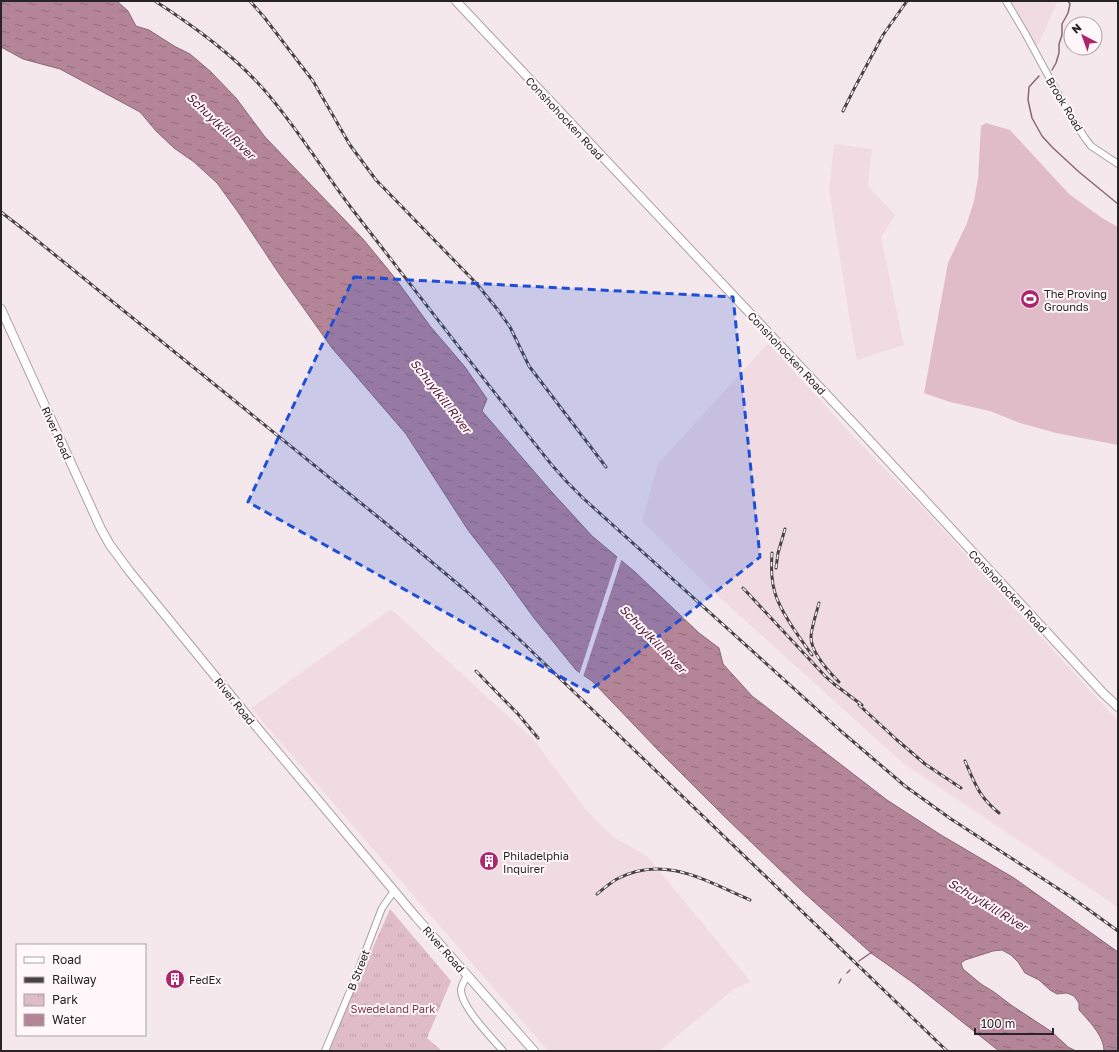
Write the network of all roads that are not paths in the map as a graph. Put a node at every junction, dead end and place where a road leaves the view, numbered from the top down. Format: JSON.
{"nodes":[{"id":1,"x":456,"y":1,"type":"edge"},
{"id":2,"x":1006,"y":1,"type":"edge"},
{"id":3,"x":1118,"y":164,"type":"edge"},
{"id":4,"x":1,"y":309,"type":"edge"},
{"id":5,"x":1118,"y":707,"type":"edge"},
{"id":6,"x":394,"y":890,"type":"junction"},
{"id":7,"x":468,"y":975,"type":"junction"},
{"id":8,"x":325,"y":1051,"type":"edge"},
{"id":9,"x":503,"y":1051,"type":"edge"},
{"id":10,"x":534,"y":1051,"type":"edge"}],
"edges":[{"from":1,"to":5,"type":"main road","name":"Conshohocken Road"},
{"from":2,"to":3,"type":"street","name":"Brook Road"},
{"from":4,"to":6,"type":"main road","name":"River Road"},
{"from":6,"to":7,"type":"main road","name":"River Road"},
{"from":6,"to":8,"type":"street","name":"B Street"},
{"from":7,"to":9,"type":"street"},
{"from":7,"to":10,"type":"main road","name":"River Road"}]}
